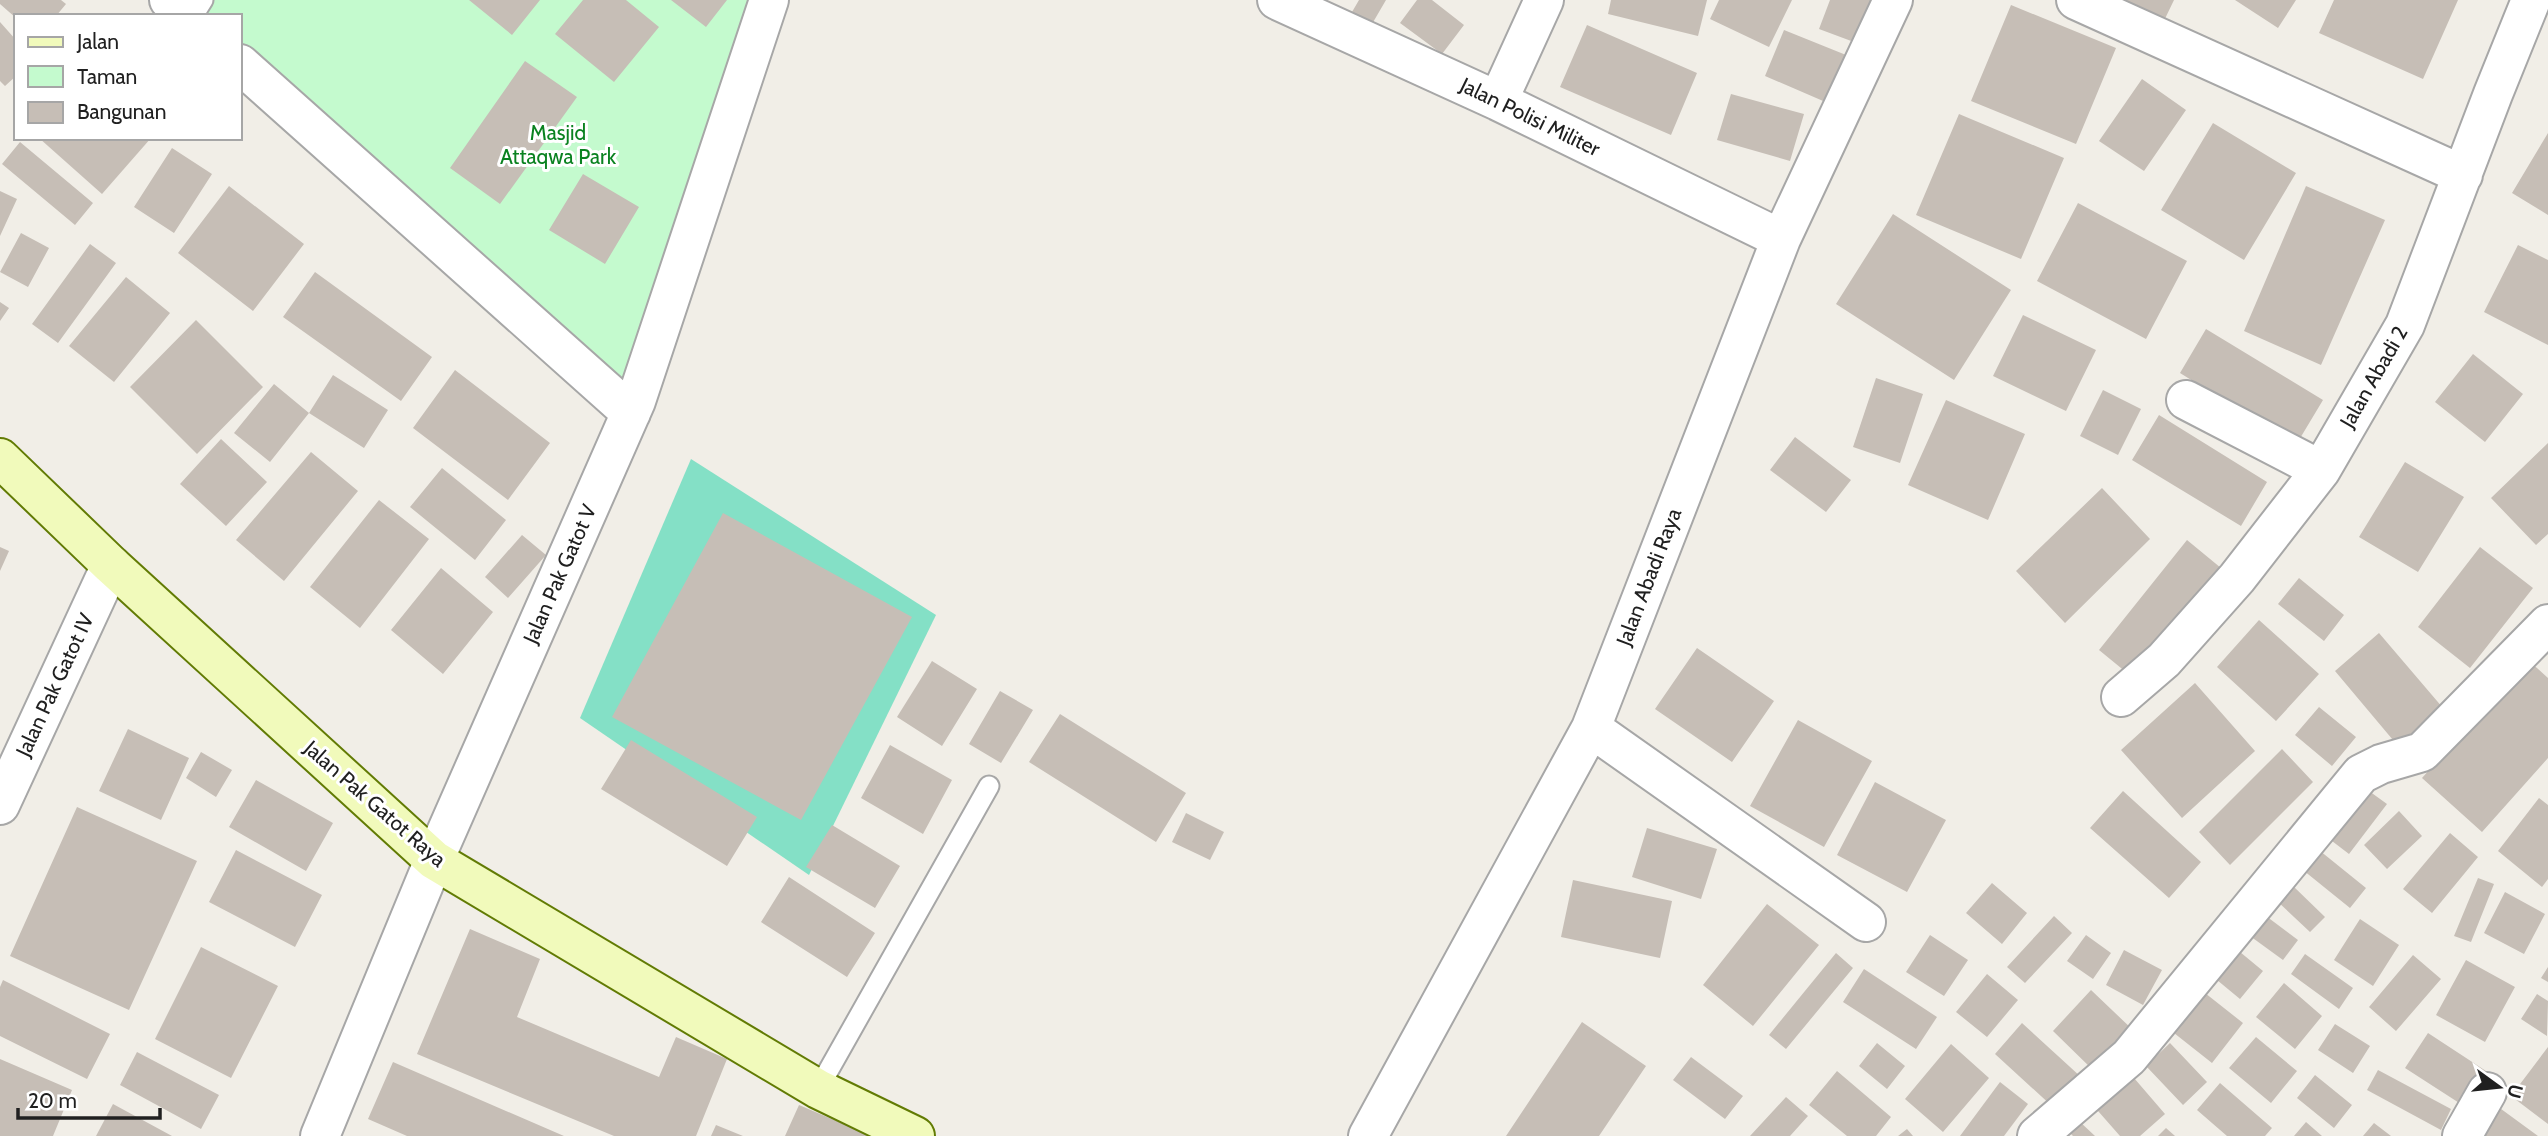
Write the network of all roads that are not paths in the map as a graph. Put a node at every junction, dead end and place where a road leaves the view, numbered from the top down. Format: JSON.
{"nodes":[{"id":1,"x":169,"y":0,"type":"edge"},
{"id":2,"x":769,"y":0,"type":"edge"},
{"id":3,"x":1278,"y":0,"type":"edge"},
{"id":4,"x":1544,"y":0,"type":"edge"},
{"id":5,"x":1893,"y":0,"type":"edge"},
{"id":6,"x":2076,"y":0,"type":"edge"},
{"id":7,"x":2531,"y":0,"type":"edge"},
{"id":8,"x":184,"y":14,"type":"edge"},
{"id":9,"x":242,"y":66,"type":"edge"},
{"id":10,"x":1498,"y":101,"type":"junction"},
{"id":11,"x":2463,"y":175,"type":"junction"},
{"id":12,"x":1781,"y":239,"type":"junction"},
{"id":13,"x":2186,"y":400,"type":"dead end"},
{"id":14,"x":631,"y":413,"type":"junction"},
{"id":15,"x":0,"y":458,"type":"edge"},
{"id":16,"x":2321,"y":470,"type":"junction"},
{"id":17,"x":111,"y":565,"type":"junction"},
{"id":18,"x":2548,"y":624,"type":"edge"},
{"id":19,"x":2121,"y":697,"type":"dead end"},
{"id":20,"x":1591,"y":728,"type":"junction"},
{"id":21,"x":989,"y":786,"type":"dead end"},
{"id":22,"x":0,"y":805,"type":"edge"},
{"id":23,"x":434,"y":860,"type":"junction"},
{"id":24,"x":1866,"y":922,"type":"dead end"},
{"id":25,"x":818,"y":1089,"type":"junction"},
{"id":26,"x":2487,"y":1092,"type":"dead end"},
{"id":27,"x":320,"y":1136,"type":"edge"},
{"id":28,"x":915,"y":1136,"type":"edge"},
{"id":29,"x":1368,"y":1136,"type":"edge"},
{"id":30,"x":2037,"y":1136,"type":"edge"},
{"id":31,"x":2462,"y":1136,"type":"edge"}],
"edges":[{"from":1,"to":8,"type":"street"},
{"from":2,"to":14,"type":"street","name":"Jalan Pak Gatot V"},
{"from":3,"to":10,"type":"street","name":"Jalan Polisi Militer"},
{"from":4,"to":10,"type":"street"},
{"from":5,"to":12,"type":"street","name":"Jalan Abadi Raya"},
{"from":6,"to":11,"type":"street"},
{"from":7,"to":11,"type":"street","name":"Jalan Abadi 2"},
{"from":9,"to":14,"type":"street"},
{"from":10,"to":12,"type":"street","name":"Jalan Polisi Militer"},
{"from":11,"to":16,"type":"street","name":"Jalan Abadi 2"},
{"from":12,"to":20,"type":"street","name":"Jalan Abadi Raya"},
{"from":13,"to":16,"type":"street"},
{"from":14,"to":23,"type":"street","name":"Jalan Pak Gatot V"},
{"from":15,"to":17,"type":"street","name":"Jalan Pak Gatot Raya"},
{"from":16,"to":19,"type":"street","name":"Jalan Abadi 2"},
{"from":17,"to":22,"type":"street","name":"Jalan Pak Gatot IV"},
{"from":17,"to":23,"type":"street","name":"Jalan Pak Gatot Raya"},
{"from":18,"to":30,"type":"street"},
{"from":20,"to":24,"type":"street"},
{"from":20,"to":29,"type":"street","name":"Jalan Abadi Raya"},
{"from":21,"to":25,"type":"lane"},
{"from":23,"to":25,"type":"street","name":"Jalan Pak Gatot Raya"},
{"from":23,"to":27,"type":"street","name":"Jalan Pak Gatot V"},
{"from":25,"to":28,"type":"street","name":"Jalan Pak Gatot Raya"},
{"from":26,"to":31,"type":"street"}]}
